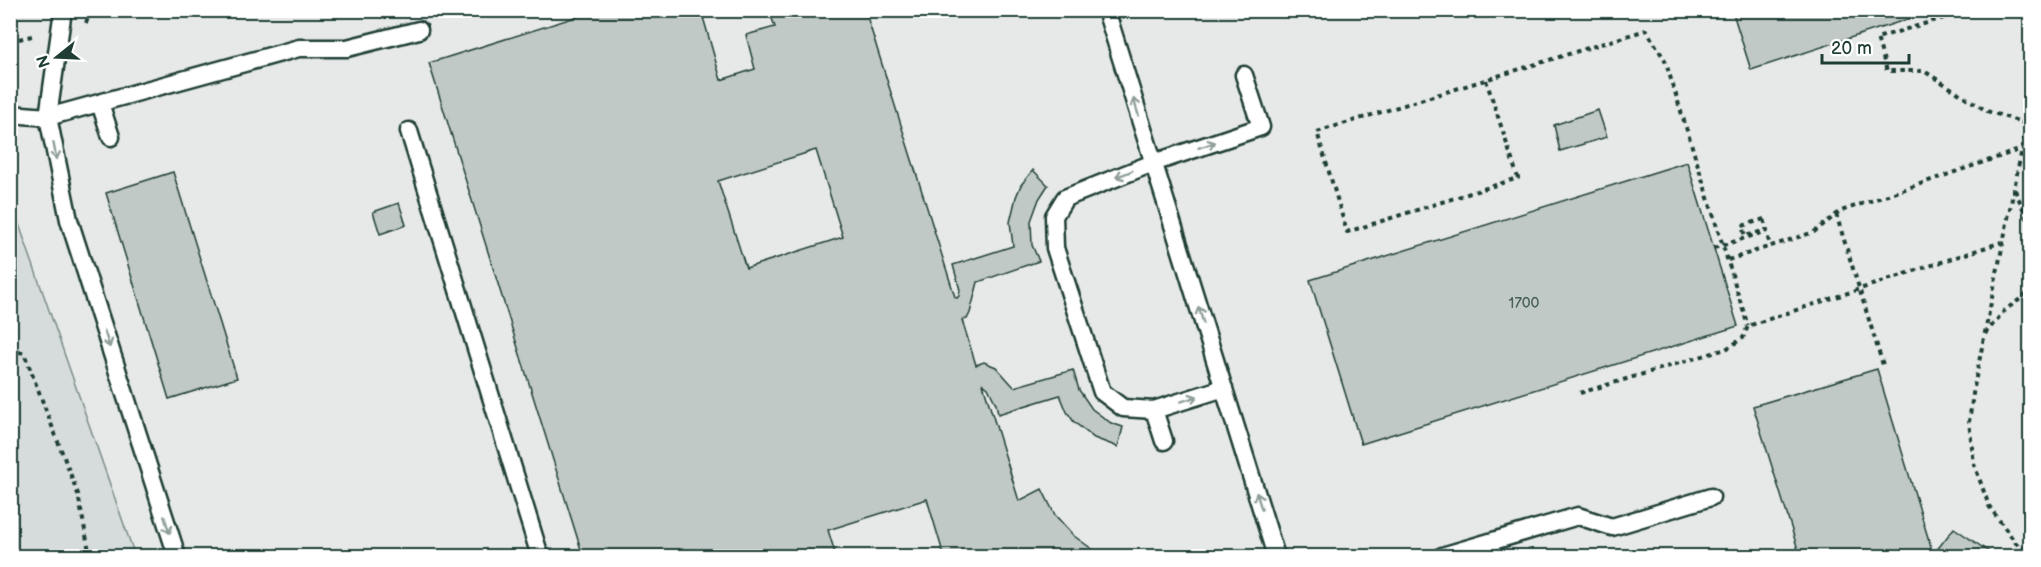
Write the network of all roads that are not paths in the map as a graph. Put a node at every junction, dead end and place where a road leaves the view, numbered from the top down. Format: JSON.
{"nodes":[{"id":1,"x":63,"y":10,"type":"edge"},
{"id":2,"x":1106,"y":10,"type":"edge"},
{"id":3,"x":419,"y":30,"type":"dead end"},
{"id":4,"x":1244,"y":75,"type":"dead end"},
{"id":5,"x":100,"y":103,"type":"junction"},
{"id":6,"x":10,"y":114,"type":"edge"},
{"id":7,"x":48,"y":117,"type":"junction"},
{"id":8,"x":409,"y":131,"type":"dead end"},
{"id":9,"x":111,"y":136,"type":"dead end"},
{"id":10,"x":1154,"y":163,"type":"junction"},
{"id":11,"x":1224,"y":388,"type":"junction"},
{"id":12,"x":1154,"y":410,"type":"junction"},
{"id":13,"x":1164,"y":441,"type":"dead end"},
{"id":14,"x":1711,"y":497,"type":"dead end"},
{"id":15,"x":177,"y":556,"type":"edge"},
{"id":16,"x":540,"y":556,"type":"edge"},
{"id":17,"x":1276,"y":556,"type":"edge"},
{"id":18,"x":1442,"y":556,"type":"edge"}],
"edges":[{"from":1,"to":7,"type":"lane"},
{"from":10,"to":2,"type":"lane","one_way":true},
{"from":3,"to":5,"type":"lane"},
{"from":10,"to":4,"type":"lane","one_way":true},
{"from":5,"to":7,"type":"lane"},
{"from":5,"to":9,"type":"lane"},
{"from":6,"to":7,"type":"lane"},
{"from":7,"to":15,"type":"lane","one_way":true},
{"from":8,"to":16,"type":"lane"},
{"from":11,"to":10,"type":"lane","one_way":true},
{"from":10,"to":12,"type":"lane","one_way":true},
{"from":12,"to":11,"type":"lane","one_way":true},
{"from":17,"to":11,"type":"lane","one_way":true},
{"from":12,"to":13,"type":"lane"},
{"from":14,"to":18,"type":"lane"}]}
